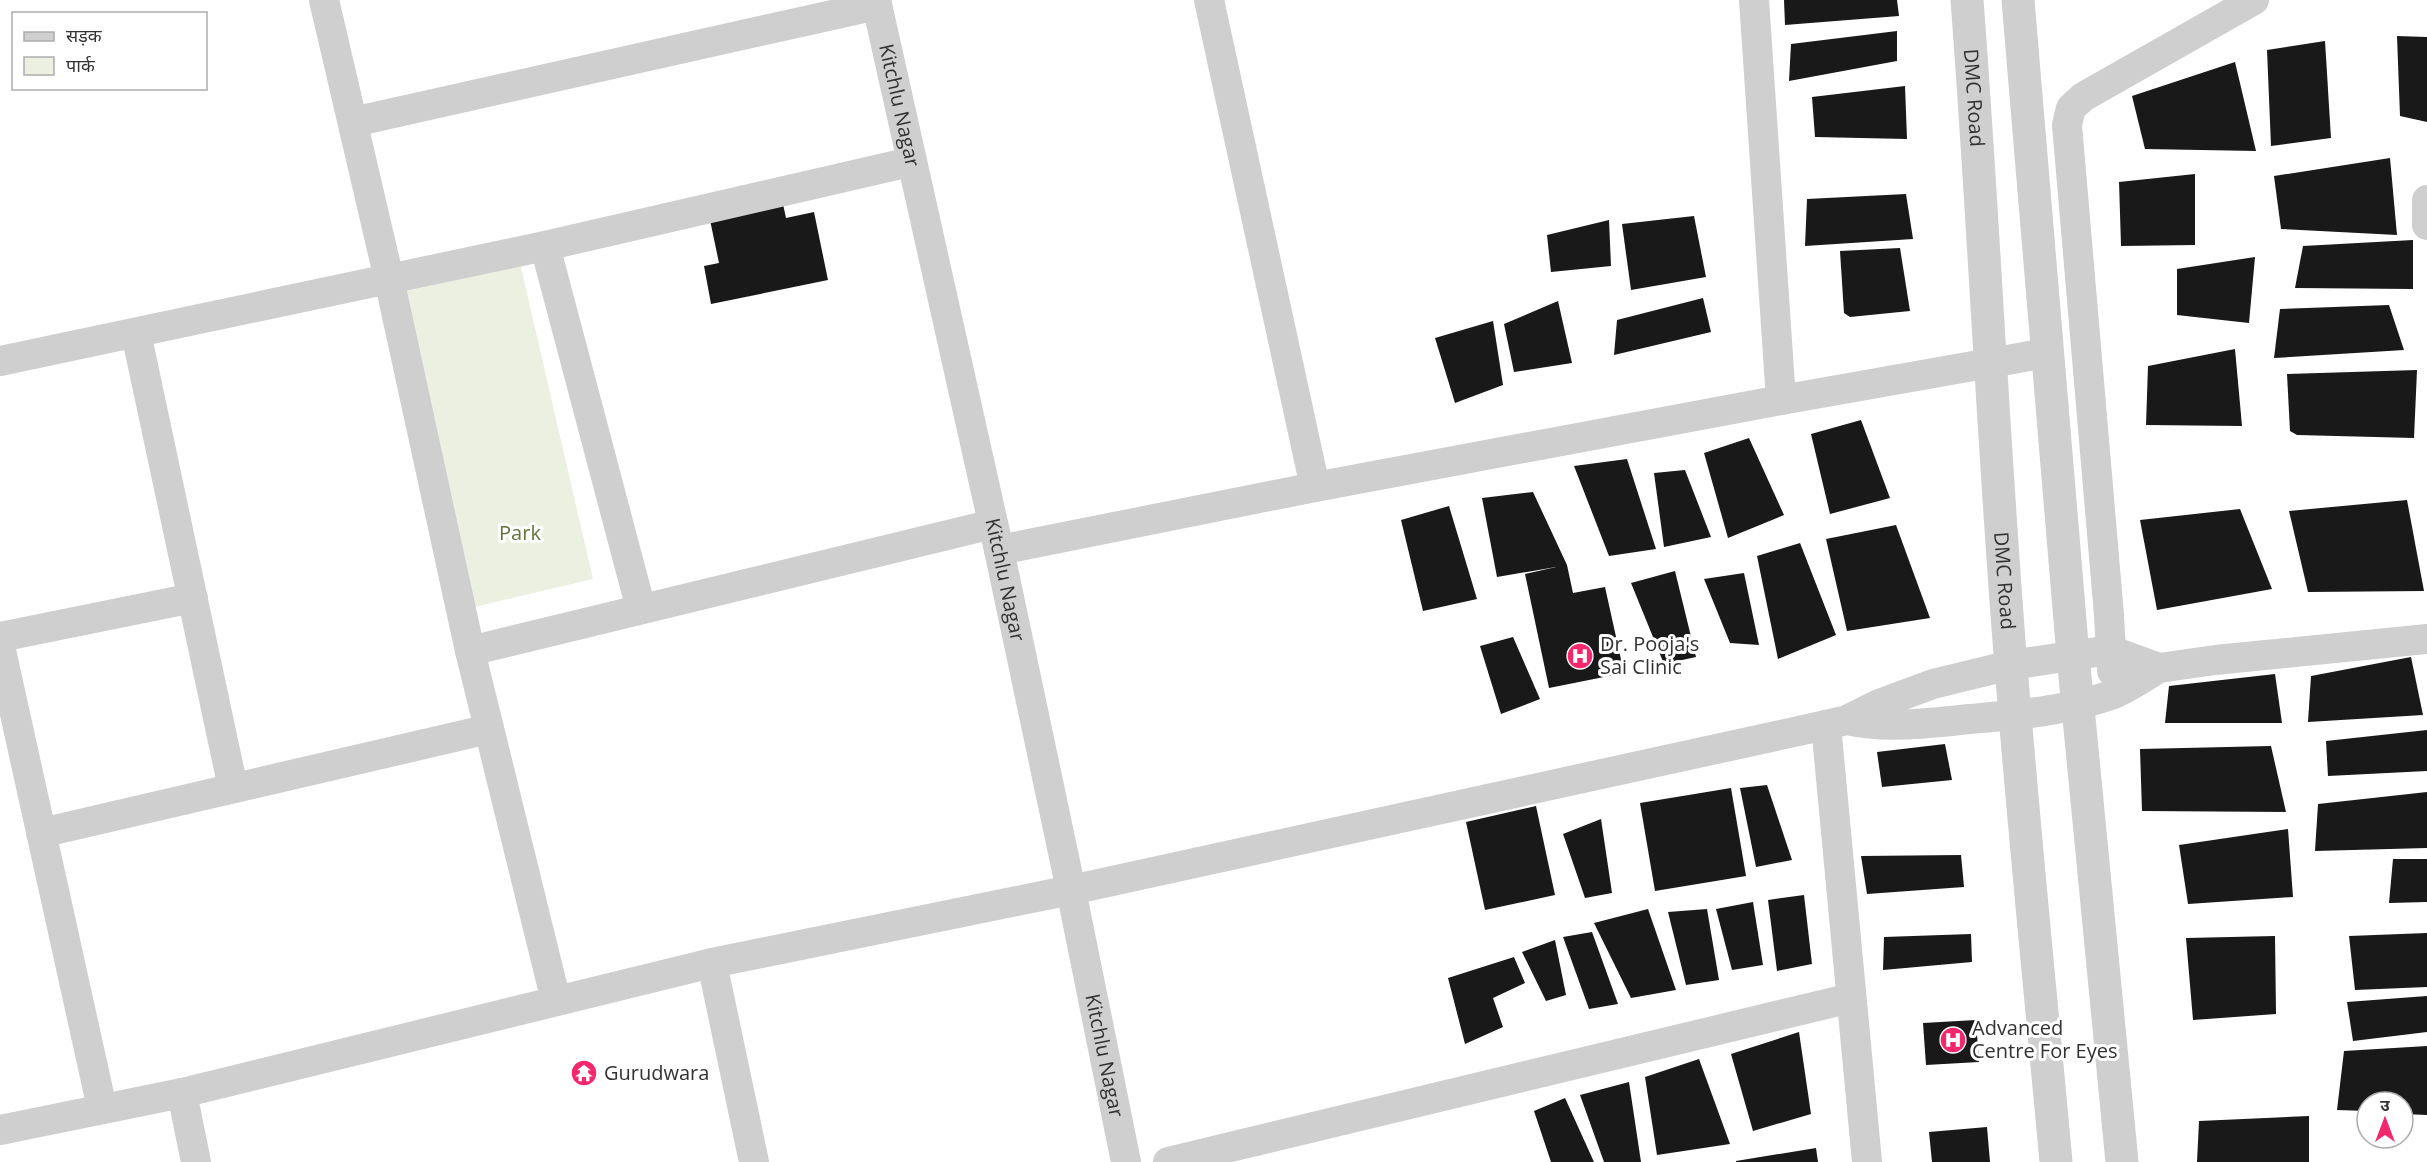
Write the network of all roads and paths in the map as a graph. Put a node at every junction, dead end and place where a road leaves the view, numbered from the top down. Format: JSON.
{"nodes":[{"id":1,"x":324,"y":0,"type":"edge"},
{"id":2,"x":1209,"y":0,"type":"edge"},
{"id":3,"x":1754,"y":0,"type":"edge"},
{"id":4,"x":1967,"y":0,"type":"edge"},
{"id":5,"x":2018,"y":0,"type":"edge"},
{"id":6,"x":2254,"y":0,"type":"edge"},
{"id":7,"x":876,"y":2,"type":"edge"},
{"id":8,"x":353,"y":122,"type":"junction"},
{"id":9,"x":910,"y":162,"type":"junction"},
{"id":10,"x":2427,"y":200,"type":"edge"},
{"id":11,"x":2427,"y":225,"type":"edge"},
{"id":12,"x":544,"y":246,"type":"junction"},
{"id":13,"x":389,"y":279,"type":"junction"},
{"id":14,"x":136,"y":333,"type":"junction"},
{"id":15,"x":2047,"y":354,"type":"junction"},
{"id":16,"x":0,"y":361,"type":"edge"},
{"id":17,"x":1990,"y":363,"type":"junction"},
{"id":18,"x":1781,"y":400,"type":"junction"},
{"id":19,"x":1315,"y":487,"type":"junction"},
{"id":20,"x":996,"y":537,"type":"junction"},
{"id":21,"x":193,"y":598,"type":"junction"},
{"id":22,"x":641,"y":609,"type":"junction"},
{"id":23,"x":0,"y":637,"type":"edge"},
{"id":24,"x":2427,"y":639,"type":"edge"},
{"id":25,"x":0,"y":646,"type":"edge"},
{"id":26,"x":2110,"y":650,"type":"junction"},
{"id":27,"x":470,"y":651,"type":"junction"},
{"id":28,"x":2073,"y":656,"type":"junction"},
{"id":29,"x":2011,"y":665,"type":"junction"},
{"id":30,"x":2159,"y":668,"type":"junction"},
{"id":31,"x":2114,"y":694,"type":"junction"},
{"id":32,"x":2077,"y":705,"type":"junction"},
{"id":33,"x":2015,"y":715,"type":"junction"},
{"id":34,"x":1836,"y":722,"type":"junction"},
{"id":35,"x":489,"y":729,"type":"junction"},
{"id":36,"x":233,"y":788,"type":"junction"},
{"id":37,"x":41,"y":833,"type":"junction"},
{"id":38,"x":1071,"y":890,"type":"junction"},
{"id":39,"x":712,"y":963,"type":"junction"},
{"id":40,"x":1851,"y":998,"type":"junction"},
{"id":41,"x":556,"y":1001,"type":"junction"},
{"id":42,"x":182,"y":1093,"type":"junction"},
{"id":43,"x":102,"y":1108,"type":"junction"},
{"id":44,"x":0,"y":1130,"type":"edge"},
{"id":45,"x":196,"y":1162,"type":"edge"},
{"id":46,"x":754,"y":1162,"type":"edge"},
{"id":47,"x":1126,"y":1162,"type":"edge"},
{"id":48,"x":1168,"y":1162,"type":"edge"},
{"id":49,"x":1867,"y":1162,"type":"edge"},
{"id":50,"x":2056,"y":1162,"type":"edge"},
{"id":51,"x":2122,"y":1162,"type":"edge"}],
"edges":[{"from":1,"to":8,"type":"street"},
{"from":2,"to":19,"type":"street"},
{"from":3,"to":18,"type":"street"},
{"from":4,"to":17,"type":"street","name":"DMC Road"},
{"from":5,"to":15,"type":"street"},
{"from":6,"to":26,"type":"street"},
{"from":7,"to":8,"type":"street"},
{"from":7,"to":9,"type":"street","name":"Kitchlu Nagar"},
{"from":8,"to":13,"type":"street"},
{"from":9,"to":12,"type":"street"},
{"from":9,"to":20,"type":"street","name":"Kitchlu Nagar"},
{"from":10,"to":11,"type":"street"},
{"from":12,"to":13,"type":"street"},
{"from":12,"to":22,"type":"street"},
{"from":13,"to":14,"type":"street"},
{"from":13,"to":27,"type":"street"},
{"from":14,"to":16,"type":"street"},
{"from":14,"to":21,"type":"street"},
{"from":15,"to":17,"type":"street"},
{"from":15,"to":28,"type":"street"},
{"from":17,"to":18,"type":"street"},
{"from":17,"to":29,"type":"street","name":"DMC Road"},
{"from":18,"to":19,"type":"street"},
{"from":19,"to":20,"type":"street"},
{"from":20,"to":22,"type":"street"},
{"from":20,"to":38,"type":"street","name":"Kitchlu Nagar"},
{"from":21,"to":23,"type":"street"},
{"from":21,"to":36,"type":"street"},
{"from":22,"to":27,"type":"street"},
{"from":24,"to":30,"type":"street"},
{"from":25,"to":37,"type":"street"},
{"from":26,"to":28,"type":"street"},
{"from":26,"to":30,"type":"street"},
{"from":26,"to":31,"type":"street"},
{"from":27,"to":35,"type":"street"},
{"from":28,"to":29,"type":"street"},
{"from":28,"to":32,"type":"street"},
{"from":29,"to":33,"type":"street","name":"DMC Road"},
{"from":29,"to":34,"type":"street"},
{"from":30,"to":31,"type":"street"},
{"from":31,"to":32,"type":"street"},
{"from":32,"to":33,"type":"street"},
{"from":32,"to":51,"type":"street"},
{"from":33,"to":34,"type":"street"},
{"from":33,"to":50,"type":"street","name":"DMC Road"},
{"from":34,"to":38,"type":"street"},
{"from":34,"to":40,"type":"street"},
{"from":35,"to":36,"type":"street"},
{"from":35,"to":41,"type":"street"},
{"from":36,"to":37,"type":"street"},
{"from":37,"to":43,"type":"street"},
{"from":38,"to":39,"type":"street"},
{"from":38,"to":47,"type":"street","name":"Kitchlu Nagar"},
{"from":39,"to":41,"type":"street"},
{"from":39,"to":46,"type":"street"},
{"from":40,"to":48,"type":"street"},
{"from":40,"to":49,"type":"street"},
{"from":41,"to":42,"type":"street"},
{"from":42,"to":43,"type":"street"},
{"from":42,"to":45,"type":"street"},
{"from":43,"to":44,"type":"street"}]}
